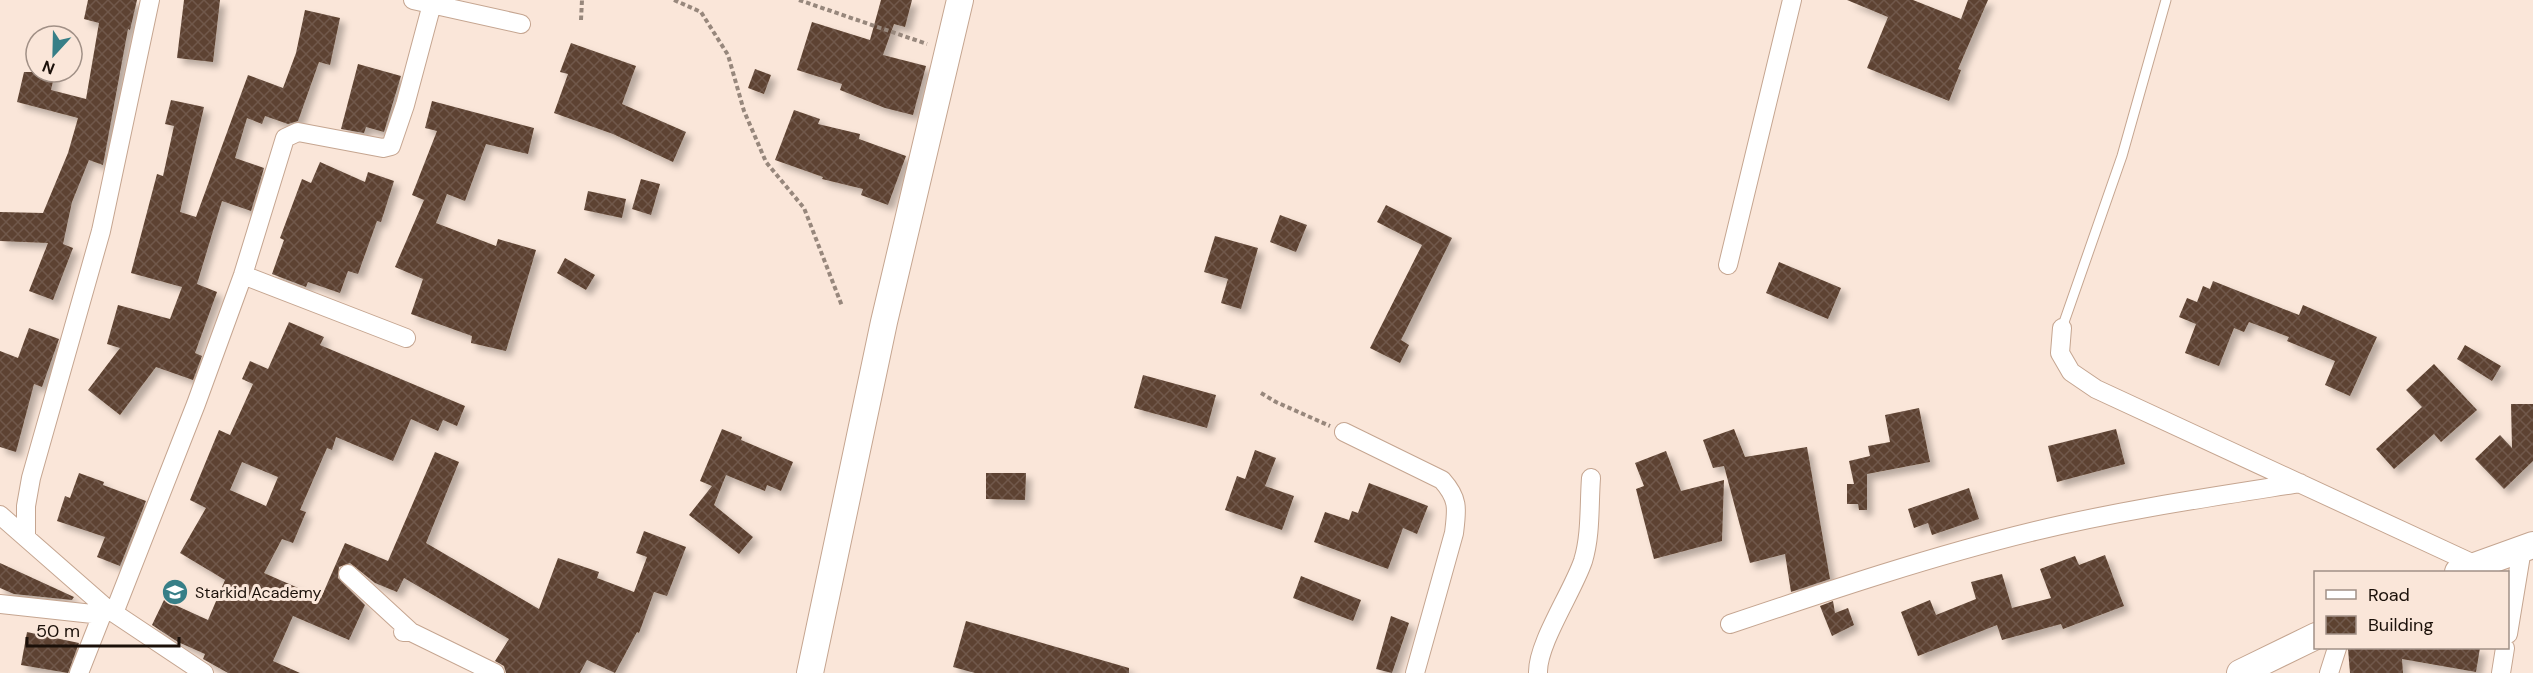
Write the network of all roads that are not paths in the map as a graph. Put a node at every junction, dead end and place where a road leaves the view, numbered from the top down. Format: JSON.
{"nodes":[{"id":1,"x":150,"y":0,"type":"edge"},
{"id":2,"x":413,"y":0,"type":"edge"},
{"id":3,"x":960,"y":0,"type":"edge"},
{"id":4,"x":1792,"y":0,"type":"edge"},
{"id":5,"x":2166,"y":0,"type":"edge"},
{"id":6,"x":432,"y":4,"type":"junction"},
{"id":7,"x":521,"y":24,"type":"dead end"},
{"id":8,"x":1728,"y":265,"type":"dead end"},
{"id":9,"x":243,"y":274,"type":"junction"},
{"id":10,"x":2062,"y":328,"type":"joint"},
{"id":11,"x":406,"y":338,"type":"dead end"},
{"id":12,"x":1344,"y":432,"type":"road end"},
{"id":13,"x":1591,"y":478,"type":"dead end"},
{"id":14,"x":2300,"y":483,"type":"junction"},
{"id":15,"x":26,"y":506,"type":"junction"},
{"id":16,"x":3,"y":518,"type":"edge"},
{"id":17,"x":26,"y":538,"type":"junction"},
{"id":18,"x":2527,"y":547,"type":"edge"},
{"id":19,"x":2467,"y":569,"type":"edge"},
{"id":20,"x":348,"y":574,"type":"dead end"},
{"id":21,"x":0,"y":604,"type":"edge"},
{"id":22,"x":107,"y":612,"type":"junction"},
{"id":23,"x":1730,"y":624,"type":"dead end"},
{"id":24,"x":2509,"y":629,"type":"edge"},
{"id":25,"x":2314,"y":637,"type":"edge"},
{"id":26,"x":2337,"y":649,"type":"edge"},
{"id":27,"x":2505,"y":649,"type":"edge"},
{"id":28,"x":79,"y":673,"type":"edge"},
{"id":29,"x":204,"y":673,"type":"edge"},
{"id":30,"x":495,"y":673,"type":"edge"},
{"id":31,"x":810,"y":673,"type":"edge"},
{"id":32,"x":1415,"y":673,"type":"edge"},
{"id":33,"x":1538,"y":673,"type":"edge"},
{"id":34,"x":2240,"y":673,"type":"edge"},
{"id":35,"x":2330,"y":673,"type":"edge"},
{"id":36,"x":2501,"y":673,"type":"edge"}],
"edges":[{"from":1,"to":15,"type":"street"},
{"from":2,"to":6,"type":"street"},
{"from":3,"to":31,"type":"street"},
{"from":4,"to":8,"type":"street"},
{"from":5,"to":10,"type":"lane"},
{"from":6,"to":7,"type":"street"},
{"from":6,"to":9,"type":"street"},
{"from":9,"to":11,"type":"street"},
{"from":9,"to":22,"type":"street"},
{"from":10,"to":14,"type":"street"},
{"from":12,"to":32,"type":"street"},
{"from":13,"to":33,"type":"street"},
{"from":14,"to":19,"type":"street"},
{"from":14,"to":23,"type":"street"},
{"from":15,"to":16,"type":"street"},
{"from":15,"to":17,"type":"street"},
{"from":16,"to":17,"type":"street"},
{"from":17,"to":22,"type":"street"},
{"from":18,"to":19,"type":"street"},
{"from":18,"to":24,"type":"street"},
{"from":20,"to":30,"type":"street"},
{"from":21,"to":22,"type":"street"},
{"from":22,"to":28,"type":"street"},
{"from":22,"to":29,"type":"street"},
{"from":25,"to":34,"type":"street"},
{"from":26,"to":35,"type":"street"},
{"from":27,"to":36,"type":"street"}]}
